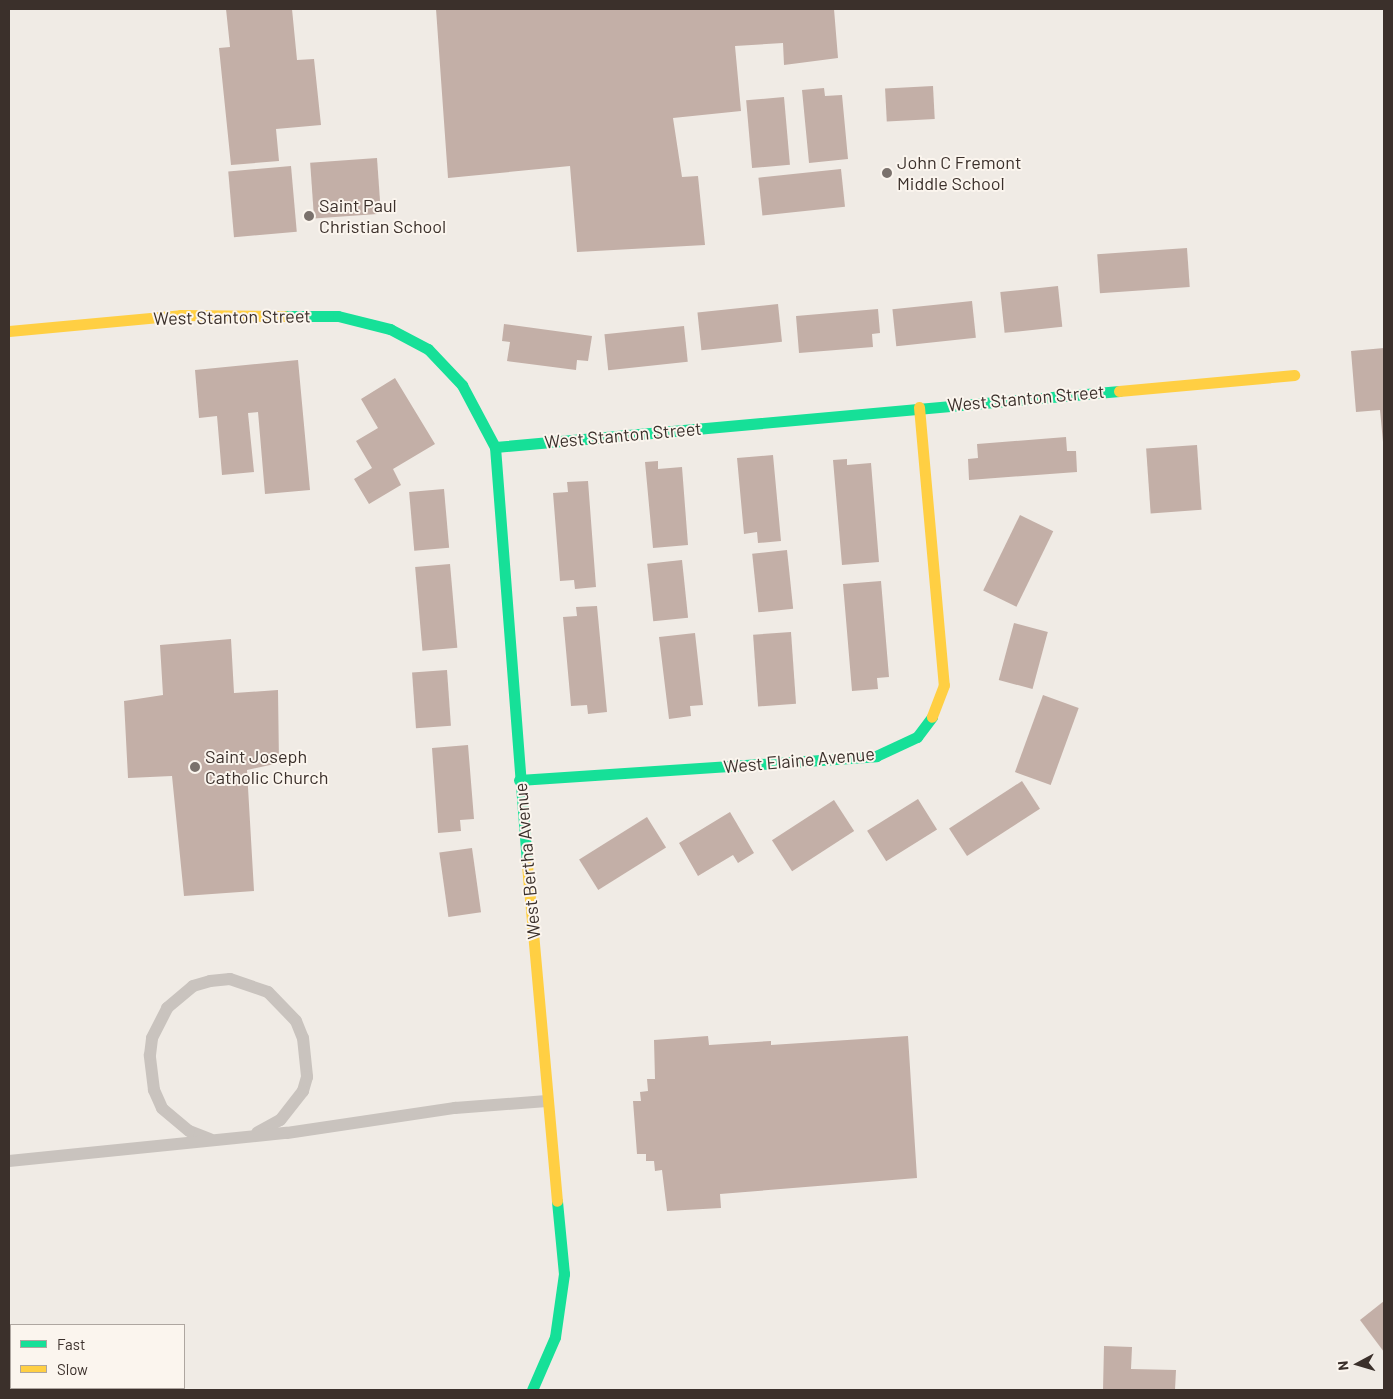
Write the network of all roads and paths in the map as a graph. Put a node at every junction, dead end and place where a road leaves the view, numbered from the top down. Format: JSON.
{"nodes":[{"id":1,"x":9,"y":331,"type":"edge"},
{"id":2,"x":1294,"y":375,"type":"dead end"},
{"id":3,"x":919,"y":407,"type":"junction"},
{"id":4,"x":495,"y":447,"type":"junction"},
{"id":5,"x":519,"y":780,"type":"junction"},
{"id":6,"x":547,"y":1101,"type":"junction"},
{"id":7,"x":250,"y":1137,"type":"junction"},
{"id":8,"x":215,"y":1140,"type":"junction"},
{"id":9,"x":9,"y":1161,"type":"edge"},
{"id":10,"x":532,"y":1390,"type":"edge"}],
"edges":[{"from":1,"to":4,"type":"street","name":"West Stanton Street"},
{"from":2,"to":3,"type":"street","name":"West Stanton Street"},
{"from":3,"to":4,"type":"street","name":"West Stanton Street"},
{"from":3,"to":5,"type":"street","name":"West Elaine Avenue"},
{"from":4,"to":5,"type":"street","name":"West Bertha Avenue"},
{"from":5,"to":6,"type":"street","name":"West Bertha Avenue"},
{"from":6,"to":7,"type":"lane"},
{"from":6,"to":10,"type":"street","name":"West Bertha Avenue"},
{"from":7,"to":8,"type":"lane"},
{"from":7,"to":8,"type":"lane"},
{"from":8,"to":9,"type":"lane"}]}
